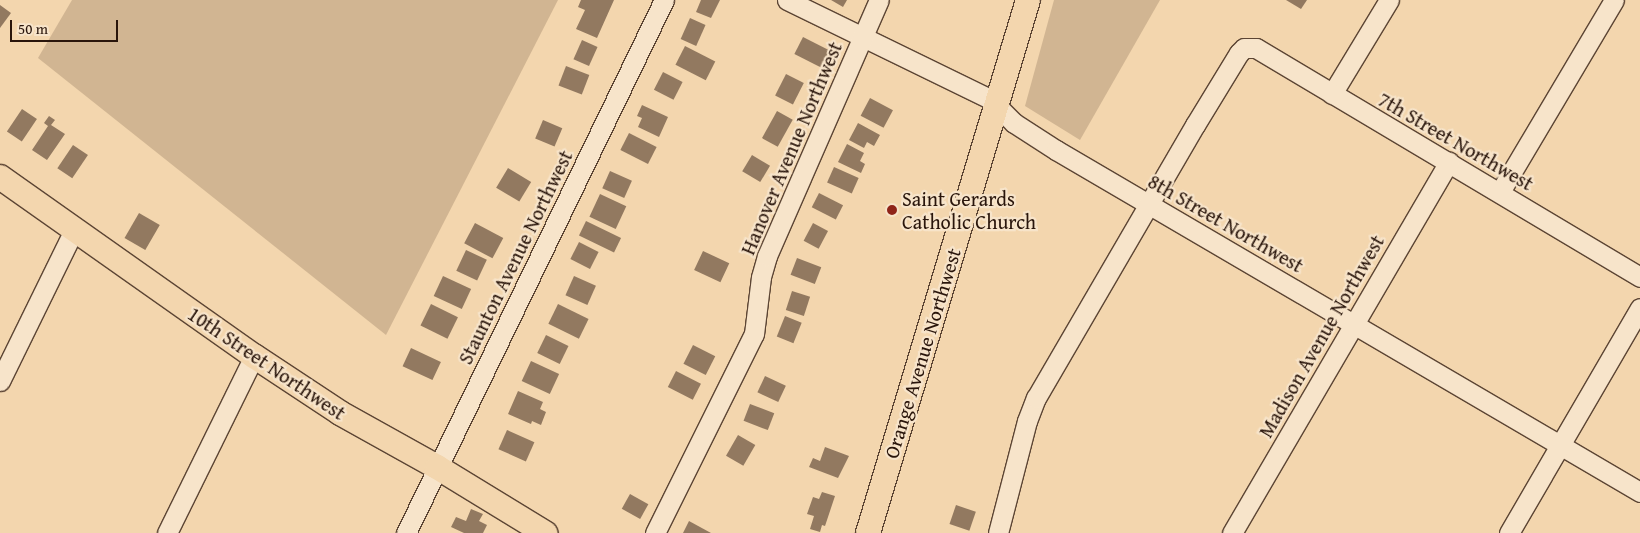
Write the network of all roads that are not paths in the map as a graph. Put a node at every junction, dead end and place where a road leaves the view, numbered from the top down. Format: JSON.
{"nodes":[{"id":1,"x":664,"y":0,"type":"edge"},
{"id":2,"x":787,"y":0,"type":"edge"},
{"id":3,"x":879,"y":0,"type":"edge"},
{"id":4,"x":1028,"y":0,"type":"edge"},
{"id":5,"x":1389,"y":0,"type":"edge"},
{"id":6,"x":1614,"y":0,"type":"edge"},
{"id":7,"x":862,"y":38,"type":"junction"},
{"id":8,"x":1332,"y":94,"type":"junction"},
{"id":9,"x":997,"y":106,"type":"junction"},
{"id":10,"x":1449,"y":162,"type":"junction"},
{"id":11,"x":0,"y":177,"type":"edge"},
{"id":12,"x":1500,"y":192,"type":"junction"},
{"id":13,"x":1150,"y":204,"type":"junction"},
{"id":14,"x":74,"y":230,"type":"junction"},
{"id":15,"x":1640,"y":277,"type":"edge"},
{"id":16,"x":1640,"y":308,"type":"edge"},
{"id":17,"x":1354,"y":325,"type":"junction"},
{"id":18,"x":254,"y":356,"type":"junction"},
{"id":19,"x":0,"y":381,"type":"edge"},
{"id":20,"x":1560,"y":446,"type":"junction"},
{"id":21,"x":437,"y":467,"type":"junction"},
{"id":22,"x":1640,"y":492,"type":"edge"},
{"id":23,"x":1512,"y":532,"type":"edge"},
{"id":24,"x":167,"y":533,"type":"edge"},
{"id":25,"x":406,"y":533,"type":"edge"},
{"id":26,"x":545,"y":533,"type":"edge"},
{"id":27,"x":654,"y":533,"type":"edge"},
{"id":28,"x":868,"y":533,"type":"edge"},
{"id":29,"x":998,"y":533,"type":"edge"},
{"id":30,"x":1232,"y":533,"type":"edge"}],
"edges":[{"from":1,"to":21,"type":"street","name":"Staunton Avenue Northwest"},
{"from":2,"to":7,"type":"street","name":"8th Street Northwest"},
{"from":3,"to":7,"type":"street","name":"Hanover Avenue Northwest"},
{"from":4,"to":9,"type":"main road","name":"Orange Avenue Northwest"},
{"from":5,"to":8,"type":"street"},
{"from":6,"to":12,"type":"street"},
{"from":7,"to":9,"type":"street","name":"8th Street Northwest"},
{"from":7,"to":27,"type":"street","name":"Hanover Avenue Northwest"},
{"from":8,"to":10,"type":"street","name":"7th Street Northwest"},
{"from":8,"to":13,"type":"street","name":"7th Street Northwest"},
{"from":9,"to":13,"type":"street","name":"8th Street Northwest"},
{"from":9,"to":28,"type":"main road","name":"Orange Avenue Northwest"},
{"from":10,"to":12,"type":"street","name":"7th Street Northwest"},
{"from":10,"to":17,"type":"street","name":"Madison Avenue Northwest"},
{"from":11,"to":14,"type":"main road","name":"10th Street Northwest"},
{"from":12,"to":15,"type":"street","name":"7th Street Northwest"},
{"from":13,"to":17,"type":"street","name":"8th Street Northwest"},
{"from":13,"to":29,"type":"street"},
{"from":14,"to":18,"type":"main road","name":"10th Street Northwest"},
{"from":14,"to":19,"type":"street"},
{"from":16,"to":20,"type":"street"},
{"from":17,"to":20,"type":"street","name":"8th Street Northwest"},
{"from":17,"to":30,"type":"street","name":"Madison Avenue Northwest"},
{"from":18,"to":21,"type":"main road","name":"10th Street Northwest"},
{"from":18,"to":24,"type":"street"},
{"from":20,"to":22,"type":"street","name":"8th Street Northwest"},
{"from":20,"to":23,"type":"street"},
{"from":21,"to":25,"type":"street","name":"Staunton Avenue Northwest"},
{"from":21,"to":26,"type":"main road","name":"10th Street Northwest"}]}
